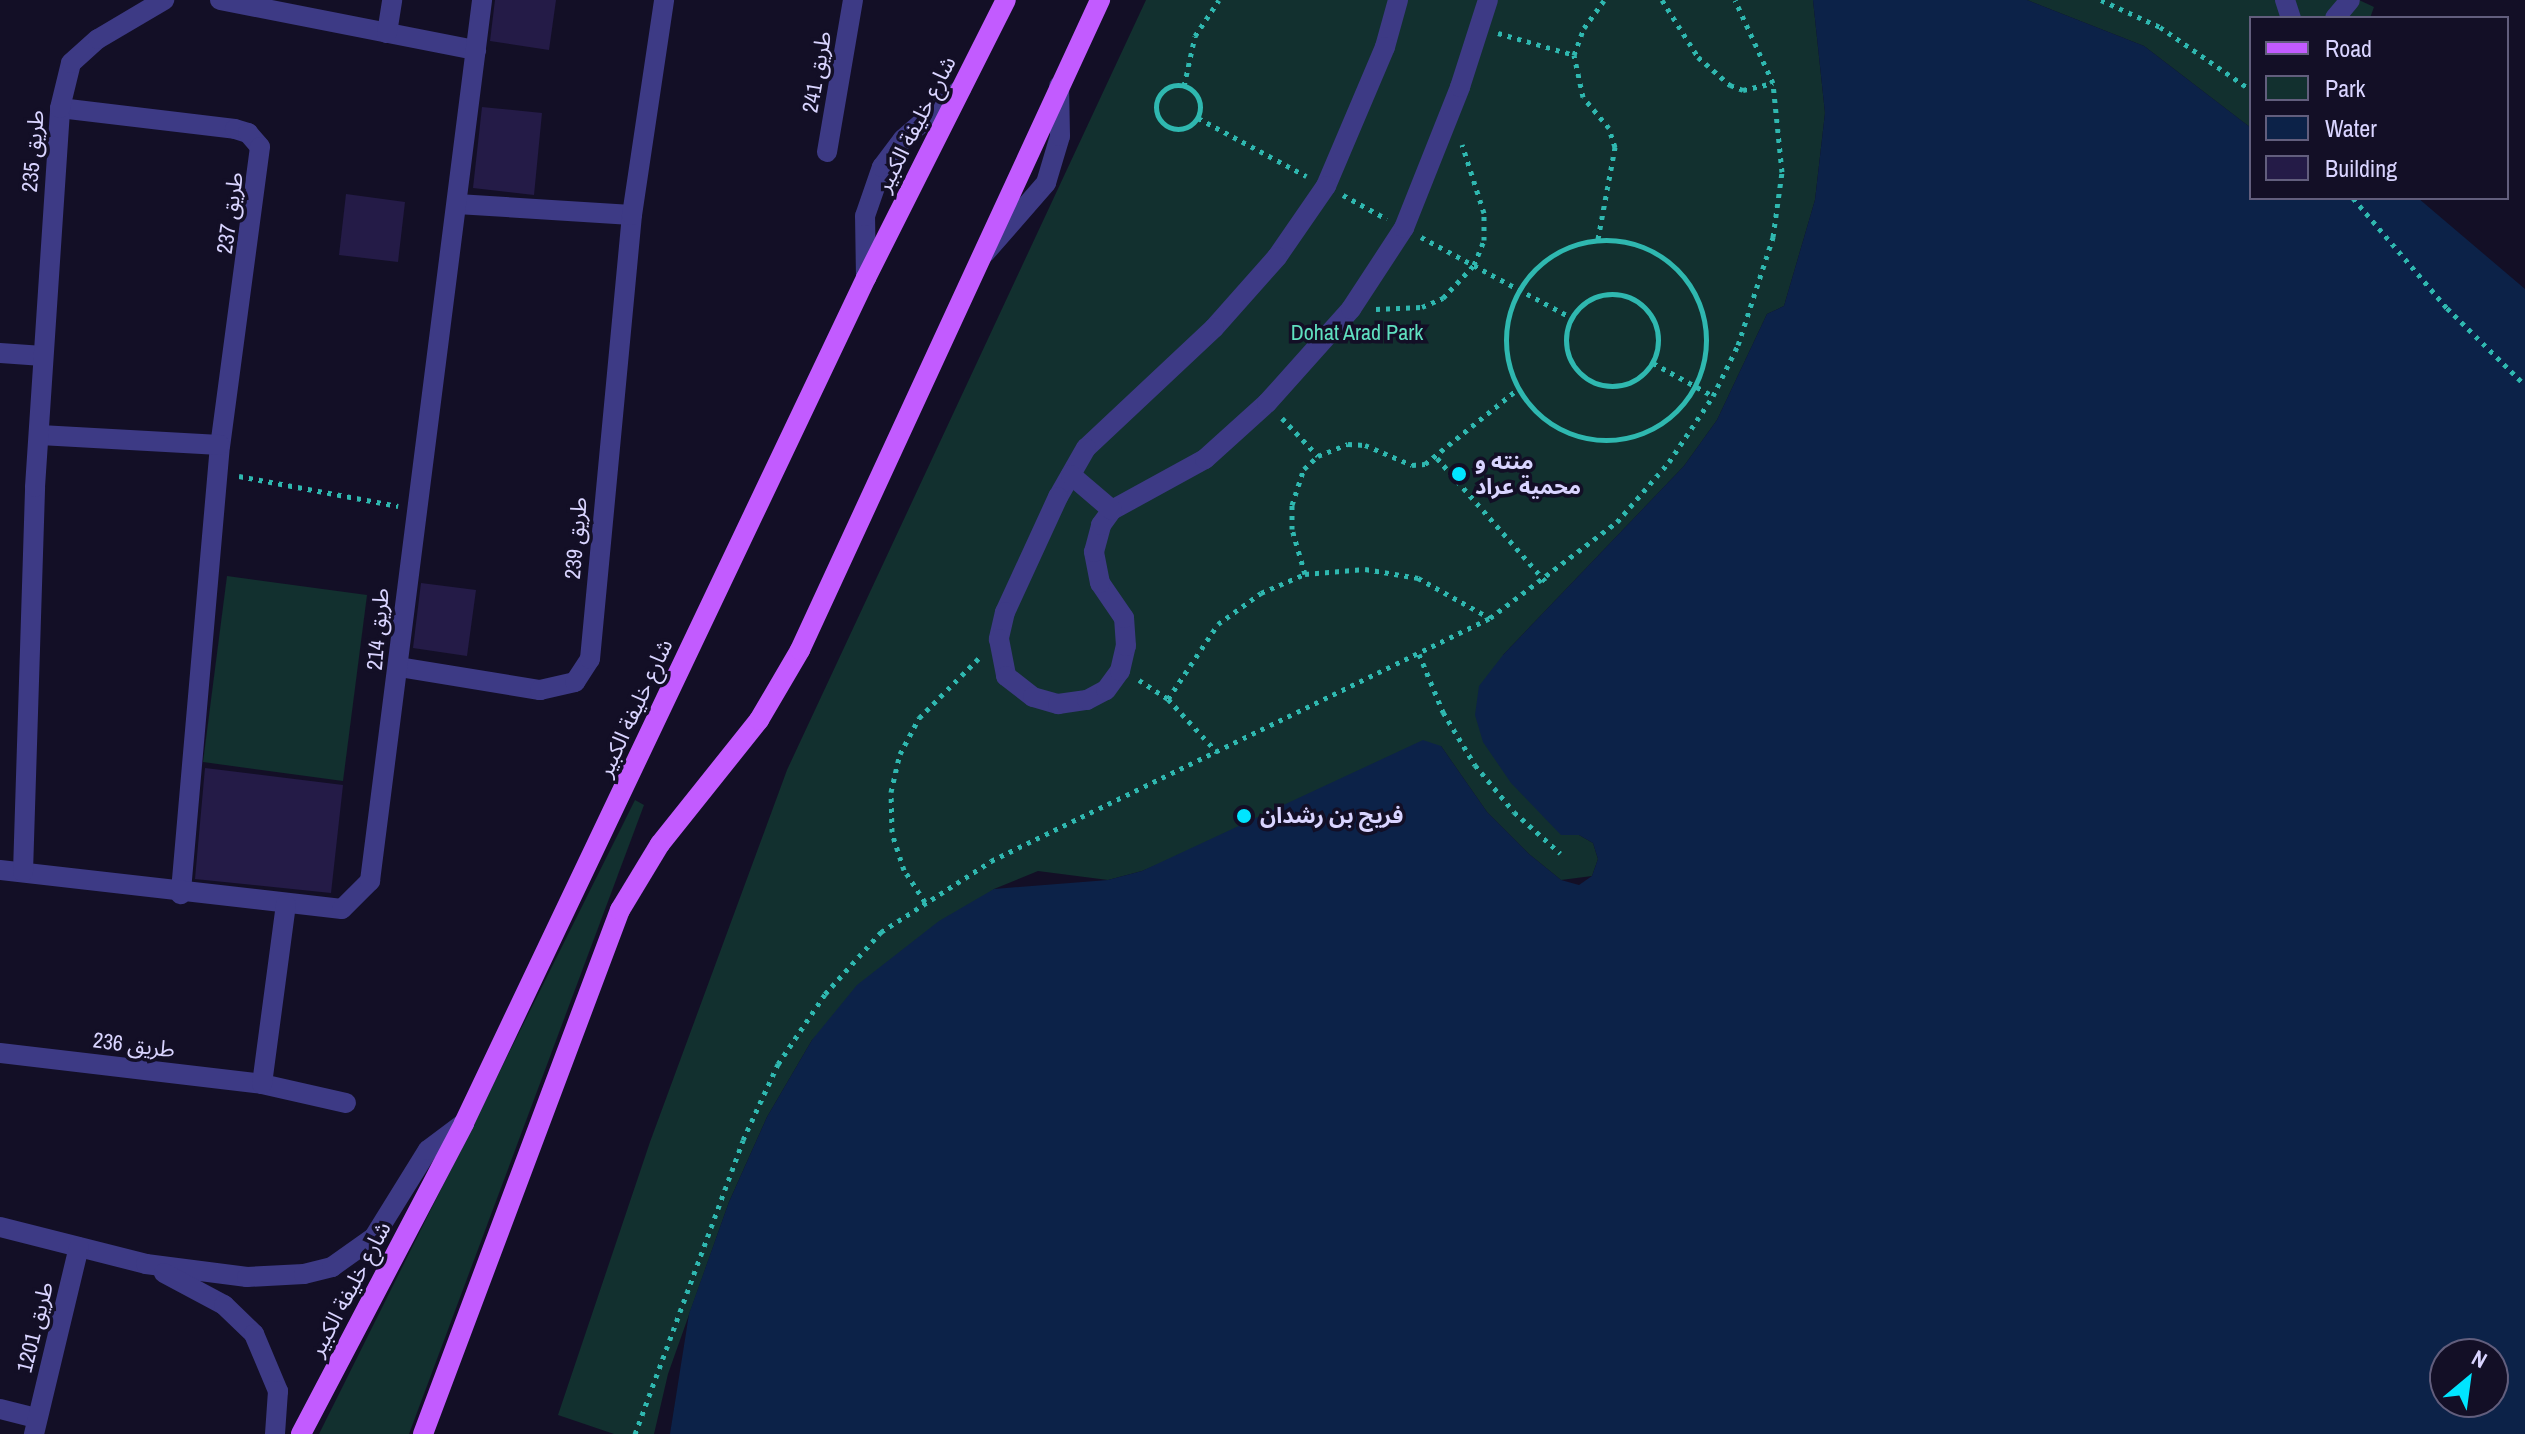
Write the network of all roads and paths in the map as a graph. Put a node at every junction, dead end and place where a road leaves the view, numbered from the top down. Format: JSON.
{"nodes":[{"id":1,"x":164,"y":0,"type":"edge"},
{"id":2,"x":220,"y":0,"type":"edge"},
{"id":3,"x":392,"y":0,"type":"edge"},
{"id":4,"x":482,"y":0,"type":"edge"},
{"id":5,"x":664,"y":0,"type":"edge"},
{"id":6,"x":853,"y":0,"type":"edge"},
{"id":7,"x":1006,"y":0,"type":"edge"},
{"id":8,"x":1100,"y":0,"type":"edge"},
{"id":9,"x":1219,"y":0,"type":"edge"},
{"id":10,"x":1398,"y":0,"type":"edge"},
{"id":11,"x":1488,"y":0,"type":"edge"},
{"id":12,"x":1604,"y":0,"type":"edge"},
{"id":13,"x":1662,"y":0,"type":"edge"},
{"id":14,"x":1735,"y":0,"type":"edge"},
{"id":15,"x":2101,"y":0,"type":"edge"},
{"id":16,"x":2350,"y":0,"type":"edge"},
{"id":17,"x":2337,"y":16,"type":"edge"},
{"id":18,"x":1479,"y":27,"type":"junction"},
{"id":19,"x":387,"y":33,"type":"junction"},
{"id":20,"x":476,"y":50,"type":"junction"},
{"id":21,"x":1574,"y":55,"type":"junction"},
{"id":22,"x":1059,"y":83,"type":"junction"},
{"id":23,"x":1773,"y":83,"type":"junction"},
{"id":24,"x":1184,"y":86,"type":"junction"},
{"id":25,"x":961,"y":89,"type":"junction"},
{"id":26,"x":2249,"y":89,"type":"edge"},
{"id":27,"x":60,"y":108,"type":"junction"},
{"id":28,"x":1451,"y":110,"type":"junction"},
{"id":29,"x":827,"y":152,"type":"dead end"},
{"id":30,"x":2355,"y":200,"type":"edge"},
{"id":31,"x":457,"y":204,"type":"junction"},
{"id":32,"x":632,"y":215,"type":"junction"},
{"id":33,"x":1598,"y":239,"type":"junction"},
{"id":34,"x":977,"y":261,"type":"junction"},
{"id":35,"x":866,"y":278,"type":"junction"},
{"id":36,"x":1351,"y":309,"type":"junction"},
{"id":37,"x":0,"y":353,"type":"edge"},
{"id":38,"x":43,"y":356,"type":"junction"},
{"id":39,"x":1653,"y":363,"type":"junction"},
{"id":40,"x":2525,"y":385,"type":"edge"},
{"id":41,"x":1695,"y":387,"type":"junction"},
{"id":42,"x":1518,"y":389,"type":"junction"},
{"id":43,"x":1713,"y":396,"type":"junction"},
{"id":44,"x":1267,"y":403,"type":"junction"},
{"id":45,"x":40,"y":435,"type":"junction"},
{"id":46,"x":220,"y":445,"type":"junction"},
{"id":47,"x":1318,"y":456,"type":"junction"},
{"id":48,"x":1437,"y":458,"type":"junction"},
{"id":49,"x":218,"y":472,"type":"junction"},
{"id":50,"x":1071,"y":475,"type":"junction"},
{"id":51,"x":416,"y":510,"type":"junction"},
{"id":52,"x":1112,"y":510,"type":"junction"},
{"id":53,"x":1305,"y":574,"type":"junction"},
{"id":54,"x":1545,"y":581,"type":"junction"},
{"id":55,"x":1490,"y":618,"type":"junction"},
{"id":56,"x":999,"y":639,"type":"junction"},
{"id":57,"x":1419,"y":654,"type":"junction"},
{"id":58,"x":399,"y":667,"type":"junction"},
{"id":59,"x":1120,"y":671,"type":"junction"},
{"id":60,"x":1168,"y":699,"type":"junction"},
{"id":61,"x":1217,"y":752,"type":"junction"},
{"id":62,"x":1560,"y":853,"type":"dead end"},
{"id":63,"x":0,"y":870,"type":"edge"},
{"id":64,"x":23,"y":872,"type":"junction"},
{"id":65,"x":181,"y":894,"type":"junction"},
{"id":66,"x":925,"y":902,"type":"junction"},
{"id":67,"x":286,"y":905,"type":"junction"},
{"id":68,"x":0,"y":1053,"type":"edge"},
{"id":69,"x":262,"y":1084,"type":"junction"},
{"id":70,"x":346,"y":1103,"type":"dead end"},
{"id":71,"x":464,"y":1123,"type":"junction"},
{"id":72,"x":0,"y":1227,"type":"edge"},
{"id":73,"x":79,"y":1247,"type":"junction"},
{"id":74,"x":146,"y":1264,"type":"junction"},
{"id":75,"x":0,"y":1409,"type":"edge"},
{"id":76,"x":36,"y":1426,"type":"edge"},
{"id":77,"x":275,"y":1434,"type":"edge"},
{"id":78,"x":301,"y":1434,"type":"edge"},
{"id":79,"x":423,"y":1434,"type":"edge"},
{"id":80,"x":635,"y":1434,"type":"edge"}],
"edges":[{"from":1,"to":27,"type":"street","name":"طريق 235"},
{"from":2,"to":19,"type":"street"},
{"from":3,"to":19,"type":"street"},
{"from":4,"to":20,"type":"street","name":"طريق 214"},
{"from":5,"to":32,"type":"street","name":"طريق 239"},
{"from":6,"to":29,"type":"street","name":"طريق 241"},
{"from":7,"to":25,"type":"main road","name":"شارع خليفة الكبير"},
{"from":8,"to":22,"type":"main road"},
{"from":9,"to":24,"type":"path"},
{"from":10,"to":50,"type":"street"},
{"from":11,"to":18,"type":"street"},
{"from":12,"to":21,"type":"path"},
{"from":13,"to":23,"type":"path"},
{"from":14,"to":23,"type":"path"},
{"from":15,"to":26,"type":"path"},
{"from":16,"to":17,"type":"street"},
{"from":18,"to":21,"type":"path"},
{"from":18,"to":28,"type":"street"},
{"from":19,"to":20,"type":"street"},
{"from":20,"to":31,"type":"street","name":"طريق 214"},
{"from":21,"to":33,"type":"path"},
{"from":22,"to":34,"type":"main road"},
{"from":22,"to":34,"type":"street"},
{"from":23,"to":43,"type":"path"},
{"from":24,"to":24,"type":"path"},
{"from":25,"to":35,"type":"main road","name":"شارع خليفة الكبير"},
{"from":25,"to":35,"type":"street"},
{"from":27,"to":38,"type":"street","name":"طريق 235"},
{"from":27,"to":46,"type":"street","name":"طريق 237"},
{"from":28,"to":36,"type":"street"},
{"from":28,"to":36,"type":"path"},
{"from":30,"to":40,"type":"path"},
{"from":31,"to":32,"type":"street"},
{"from":31,"to":51,"type":"street","name":"طريق 214"},
{"from":32,"to":58,"type":"street","name":"طريق 239"},
{"from":33,"to":41,"type":"path"},
{"from":33,"to":42,"type":"path"},
{"from":34,"to":79,"type":"main road"},
{"from":35,"to":71,"type":"main road","name":"شارع خليفة الكبير"},
{"from":36,"to":44,"type":"street"},
{"from":37,"to":38,"type":"street"},
{"from":38,"to":45,"type":"street","name":"طريق 235"},
{"from":39,"to":39,"type":"path"},
{"from":39,"to":41,"type":"path"},
{"from":41,"to":42,"type":"path"},
{"from":41,"to":43,"type":"path"},
{"from":42,"to":48,"type":"path"},
{"from":43,"to":54,"type":"path"},
{"from":44,"to":47,"type":"path"},
{"from":44,"to":52,"type":"street"},
{"from":45,"to":46,"type":"street"},
{"from":45,"to":64,"type":"street","name":"طريق 235"},
{"from":46,"to":49,"type":"street","name":"طريق 237"},
{"from":47,"to":48,"type":"path"},
{"from":47,"to":53,"type":"path"},
{"from":48,"to":54,"type":"path"},
{"from":49,"to":51,"type":"path"},
{"from":49,"to":65,"type":"street","name":"طريق 237"},
{"from":50,"to":52,"type":"street"},
{"from":50,"to":56,"type":"street"},
{"from":51,"to":58,"type":"street","name":"طريق 214"},
{"from":52,"to":59,"type":"street"},
{"from":53,"to":55,"type":"path"},
{"from":53,"to":60,"type":"path"},
{"from":54,"to":55,"type":"path"},
{"from":55,"to":57,"type":"path"},
{"from":56,"to":59,"type":"street"},
{"from":56,"to":66,"type":"path"},
{"from":57,"to":61,"type":"path"},
{"from":57,"to":62,"type":"path"},
{"from":58,"to":67,"type":"street","name":"طريق 214"},
{"from":59,"to":60,"type":"path"},
{"from":60,"to":61,"type":"path"},
{"from":61,"to":66,"type":"path"},
{"from":63,"to":64,"type":"street","name":"طريق 214"},
{"from":64,"to":65,"type":"street","name":"طريق 214"},
{"from":65,"to":67,"type":"street","name":"طريق 214"},
{"from":66,"to":80,"type":"path"},
{"from":67,"to":69,"type":"street"},
{"from":68,"to":69,"type":"street","name":"طريق 236"},
{"from":69,"to":70,"type":"street","name":"طريق 236"},
{"from":71,"to":74,"type":"street"},
{"from":71,"to":78,"type":"main road","name":"شارع خليفة الكبير"},
{"from":72,"to":73,"type":"street"},
{"from":73,"to":74,"type":"street"},
{"from":73,"to":76,"type":"street","name":"طريق 1201"},
{"from":74,"to":77,"type":"street"},
{"from":75,"to":76,"type":"street","name":"طريق 1201"}]}
